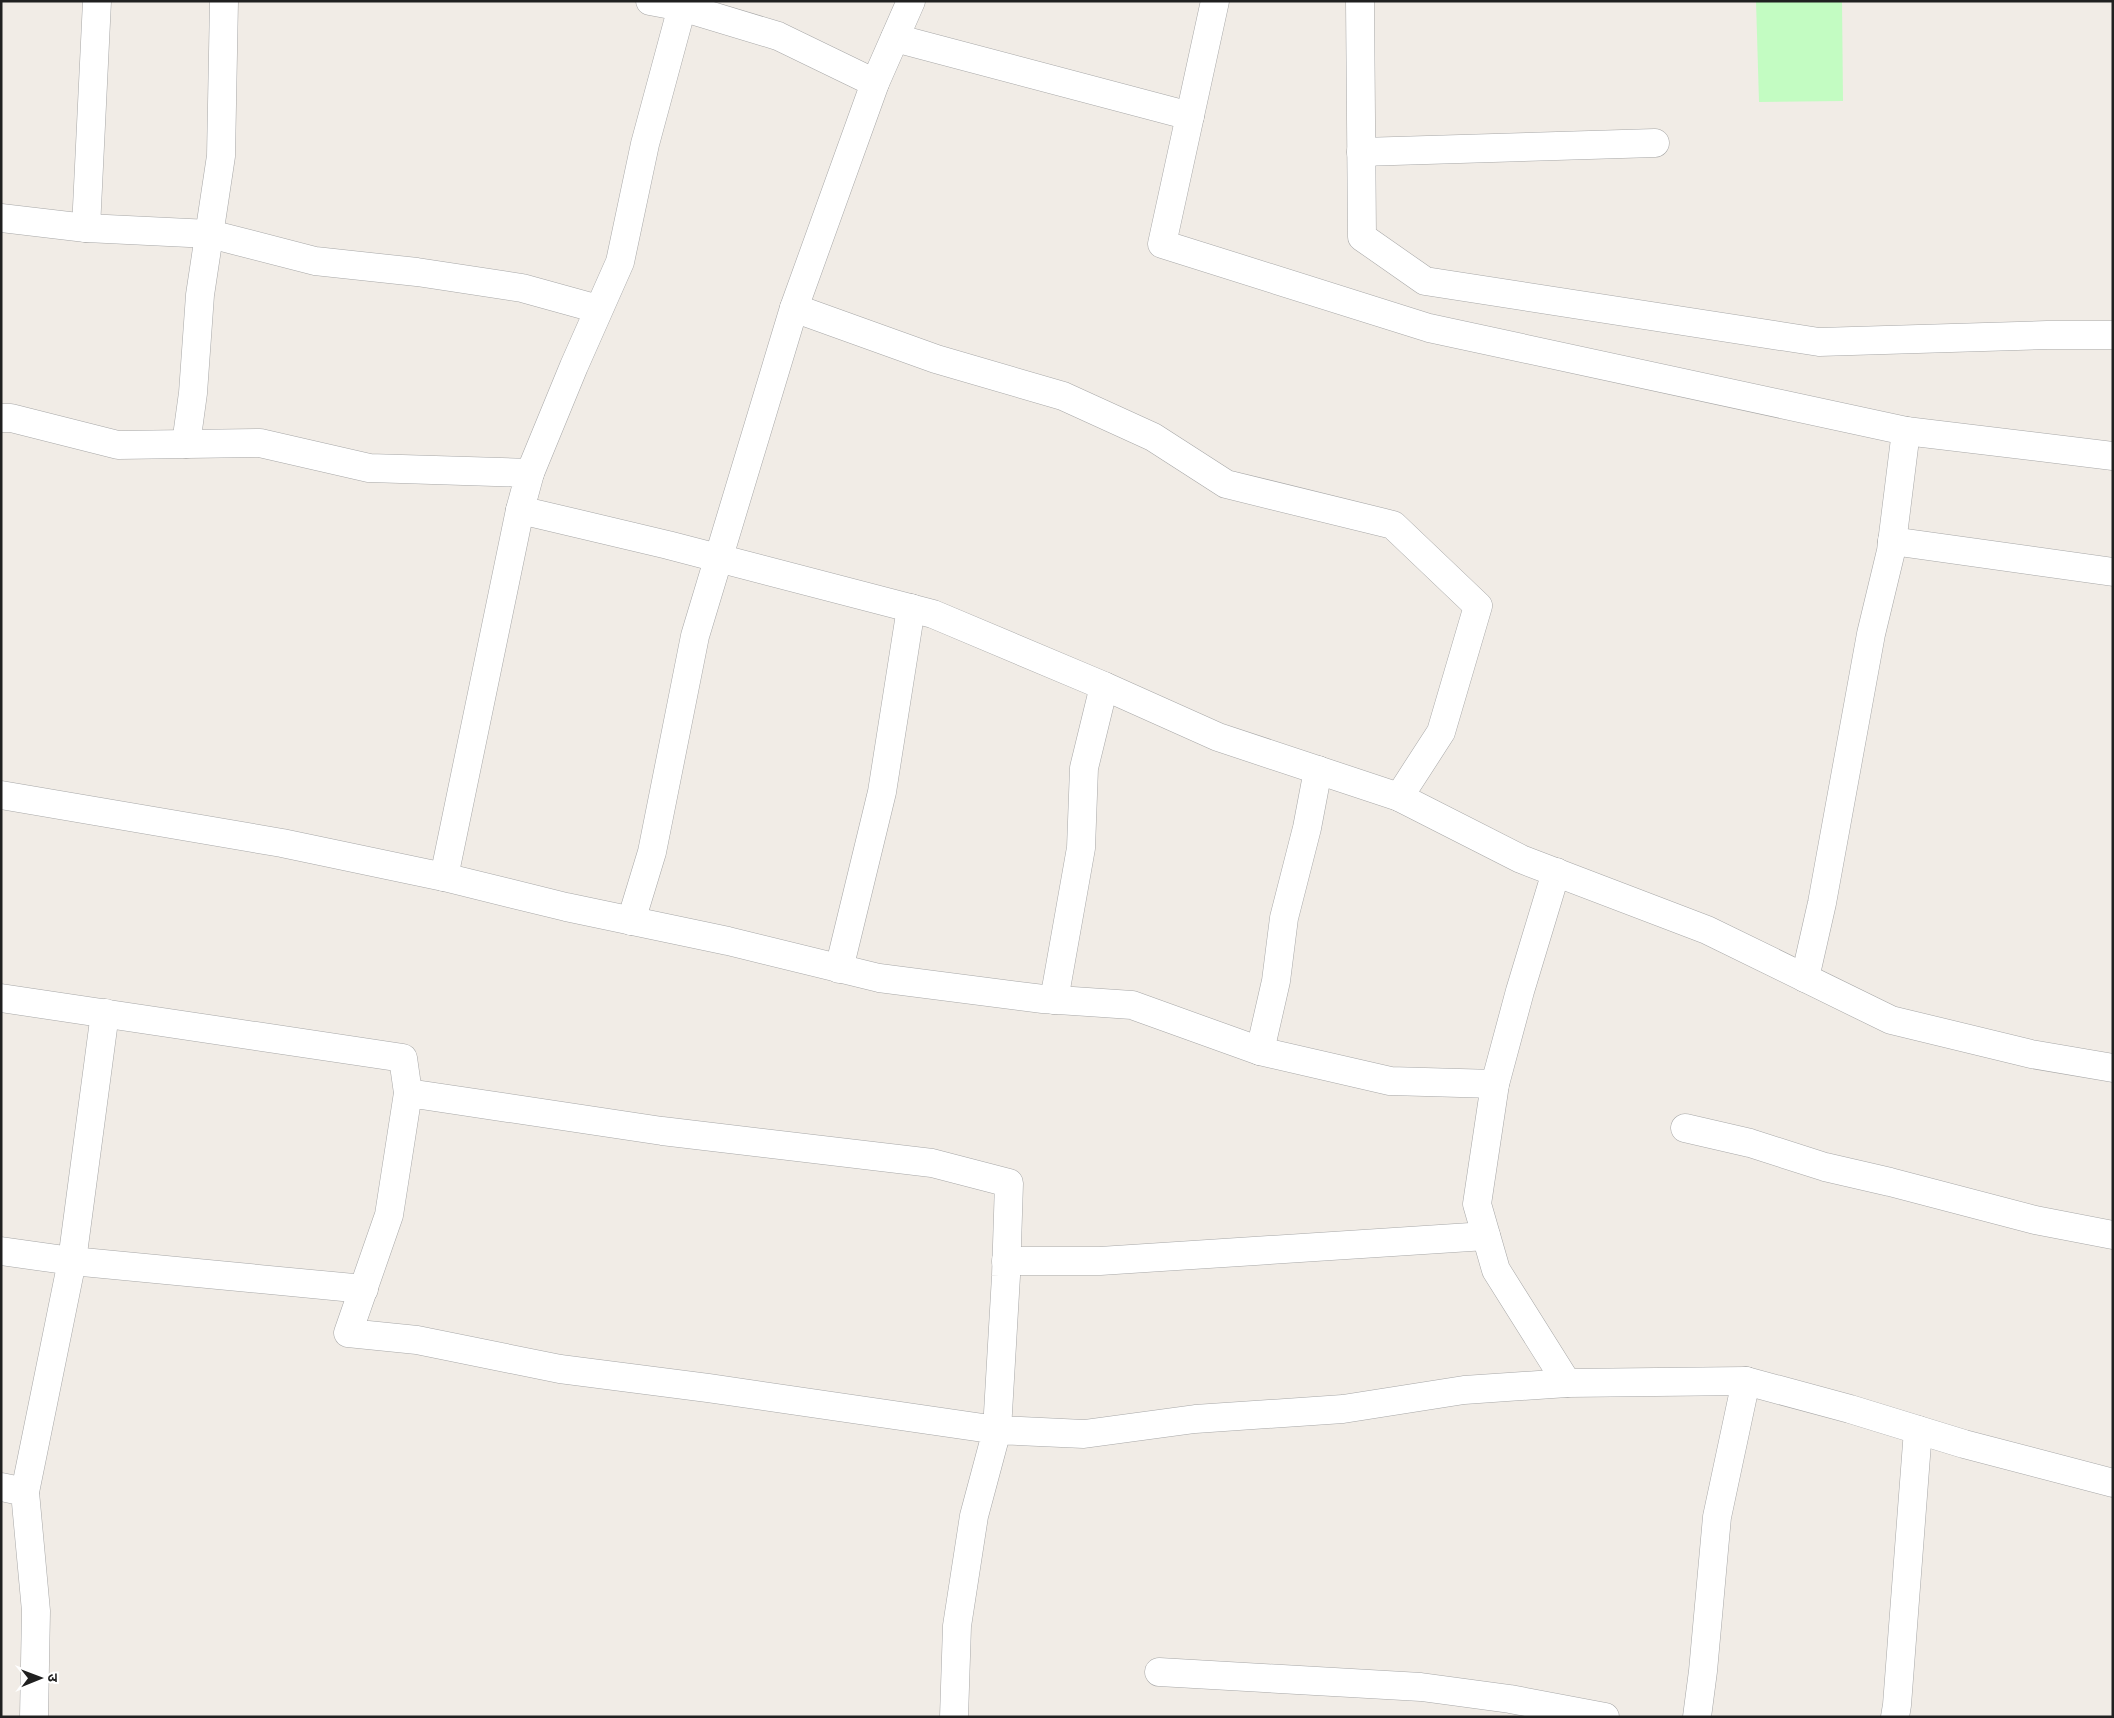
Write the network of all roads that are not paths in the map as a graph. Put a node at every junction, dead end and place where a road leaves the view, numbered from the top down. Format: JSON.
{"nodes":[{"id":1,"x":97,"y":1,"type":"edge"},
{"id":2,"x":224,"y":1,"type":"edge"},
{"id":3,"x":650,"y":1,"type":"edge"},
{"id":4,"x":911,"y":1,"type":"edge"},
{"id":5,"x":1215,"y":1,"type":"edge"},
{"id":6,"x":1360,"y":1,"type":"edge"},
{"id":7,"x":682,"y":7,"type":"junction"},
{"id":8,"x":895,"y":38,"type":"junction"},
{"id":9,"x":875,"y":83,"type":"junction"},
{"id":10,"x":1190,"y":116,"type":"junction"},
{"id":11,"x":1654,"y":143,"type":"dead end"},
{"id":12,"x":1362,"y":152,"type":"junction"},
{"id":13,"x":1,"y":218,"type":"edge"},
{"id":14,"x":86,"y":228,"type":"junction"},
{"id":15,"x":210,"y":234,"type":"junction"},
{"id":16,"x":794,"y":308,"type":"junction"},
{"id":17,"x":598,"y":309,"type":"junction"},
{"id":18,"x":2113,"y":335,"type":"edge"},
{"id":19,"x":1,"y":418,"type":"edge"},
{"id":20,"x":1906,"y":431,"type":"junction"},
{"id":21,"x":186,"y":444,"type":"junction"},
{"id":22,"x":2113,"y":456,"type":"edge"},
{"id":23,"x":530,"y":472,"type":"junction"},
{"id":24,"x":520,"y":510,"type":"junction"},
{"id":25,"x":1892,"y":540,"type":"junction"},
{"id":26,"x":718,"y":558,"type":"junction"},
{"id":27,"x":2113,"y":572,"type":"edge"},
{"id":28,"x":911,"y":608,"type":"junction"},
{"id":29,"x":1104,"y":686,"type":"junction"},
{"id":30,"x":1318,"y":770,"type":"junction"},
{"id":31,"x":1,"y":796,"type":"edge"},
{"id":32,"x":1399,"y":797,"type":"junction"},
{"id":33,"x":1556,"y":872,"type":"junction"},
{"id":34,"x":444,"y":877,"type":"junction"},
{"id":35,"x":631,"y":921,"type":"junction"},
{"id":36,"x":839,"y":968,"type":"junction"},
{"id":37,"x":1805,"y":978,"type":"junction"},
{"id":38,"x":1,"y":998,"type":"edge"},
{"id":39,"x":1054,"y":1000,"type":"junction"},
{"id":40,"x":105,"y":1013,"type":"junction"},
{"id":41,"x":1260,"y":1051,"type":"junction"},
{"id":42,"x":2113,"y":1068,"type":"edge"},
{"id":43,"x":1495,"y":1084,"type":"junction"},
{"id":44,"x":408,"y":1093,"type":"junction"},
{"id":45,"x":1685,"y":1128,"type":"dead end"},
{"id":46,"x":2113,"y":1235,"type":"edge"},
{"id":47,"x":1486,"y":1236,"type":"junction"},
{"id":48,"x":1,"y":1251,"type":"edge"},
{"id":49,"x":72,"y":1261,"type":"junction"},
{"id":50,"x":1006,"y":1261,"type":"junction"},
{"id":51,"x":364,"y":1289,"type":"junction"},
{"id":52,"x":1746,"y":1381,"type":"junction"},
{"id":53,"x":1567,"y":1383,"type":"junction"},
{"id":54,"x":997,"y":1430,"type":"junction"},
{"id":55,"x":1918,"y":1430,"type":"junction"},
{"id":56,"x":2113,"y":1483,"type":"edge"},
{"id":57,"x":13,"y":1490,"type":"edge"},
{"id":58,"x":1159,"y":1672,"type":"dead end"},
{"id":59,"x":34,"y":1717,"type":"edge"},
{"id":60,"x":954,"y":1717,"type":"edge"},
{"id":61,"x":1605,"y":1717,"type":"edge"},
{"id":62,"x":1697,"y":1717,"type":"edge"},
{"id":63,"x":1895,"y":1717,"type":"edge"}],
"edges":[{"from":1,"to":14,"type":"street"},
{"from":2,"to":15,"type":"street"},
{"from":3,"to":7,"type":"street"},
{"from":4,"to":8,"type":"street"},
{"from":5,"to":10,"type":"street"},
{"from":6,"to":12,"type":"street"},
{"from":7,"to":9,"type":"street"},
{"from":7,"to":17,"type":"street"},
{"from":8,"to":9,"type":"street"},
{"from":8,"to":10,"type":"street"},
{"from":9,"to":16,"type":"street"},
{"from":10,"to":20,"type":"street"},
{"from":11,"to":12,"type":"street"},
{"from":12,"to":18,"type":"street"},
{"from":13,"to":14,"type":"street"},
{"from":14,"to":15,"type":"street"},
{"from":15,"to":17,"type":"street"},
{"from":15,"to":21,"type":"street"},
{"from":16,"to":26,"type":"street"},
{"from":16,"to":32,"type":"street"},
{"from":17,"to":23,"type":"street"},
{"from":19,"to":21,"type":"street"},
{"from":20,"to":22,"type":"street"},
{"from":20,"to":25,"type":"street"},
{"from":21,"to":23,"type":"street"},
{"from":23,"to":24,"type":"street"},
{"from":24,"to":26,"type":"street"},
{"from":24,"to":34,"type":"street"},
{"from":25,"to":27,"type":"street"},
{"from":25,"to":37,"type":"street"},
{"from":26,"to":28,"type":"street"},
{"from":26,"to":35,"type":"street"},
{"from":28,"to":29,"type":"street"},
{"from":28,"to":36,"type":"street"},
{"from":29,"to":30,"type":"street"},
{"from":29,"to":39,"type":"street"},
{"from":30,"to":32,"type":"street"},
{"from":30,"to":41,"type":"street"},
{"from":31,"to":34,"type":"street"},
{"from":32,"to":33,"type":"street"},
{"from":33,"to":37,"type":"street"},
{"from":33,"to":43,"type":"street"},
{"from":34,"to":35,"type":"street"},
{"from":35,"to":36,"type":"street"},
{"from":36,"to":39,"type":"street"},
{"from":37,"to":42,"type":"street"},
{"from":38,"to":40,"type":"street"},
{"from":39,"to":41,"type":"street"},
{"from":40,"to":44,"type":"street"},
{"from":40,"to":49,"type":"street"},
{"from":41,"to":43,"type":"street"},
{"from":43,"to":47,"type":"street"},
{"from":44,"to":50,"type":"street"},
{"from":44,"to":51,"type":"street"},
{"from":45,"to":46,"type":"street"},
{"from":47,"to":50,"type":"street"},
{"from":47,"to":53,"type":"street"},
{"from":48,"to":49,"type":"street"},
{"from":49,"to":51,"type":"street"},
{"from":49,"to":57,"type":"street"},
{"from":50,"to":54,"type":"street"},
{"from":51,"to":54,"type":"street"},
{"from":52,"to":53,"type":"street"},
{"from":52,"to":55,"type":"street"},
{"from":52,"to":62,"type":"street"},
{"from":53,"to":54,"type":"street"},
{"from":54,"to":60,"type":"street"},
{"from":55,"to":56,"type":"street"},
{"from":55,"to":63,"type":"street"},
{"from":57,"to":59,"type":"street"},
{"from":58,"to":61,"type":"street"}]}
